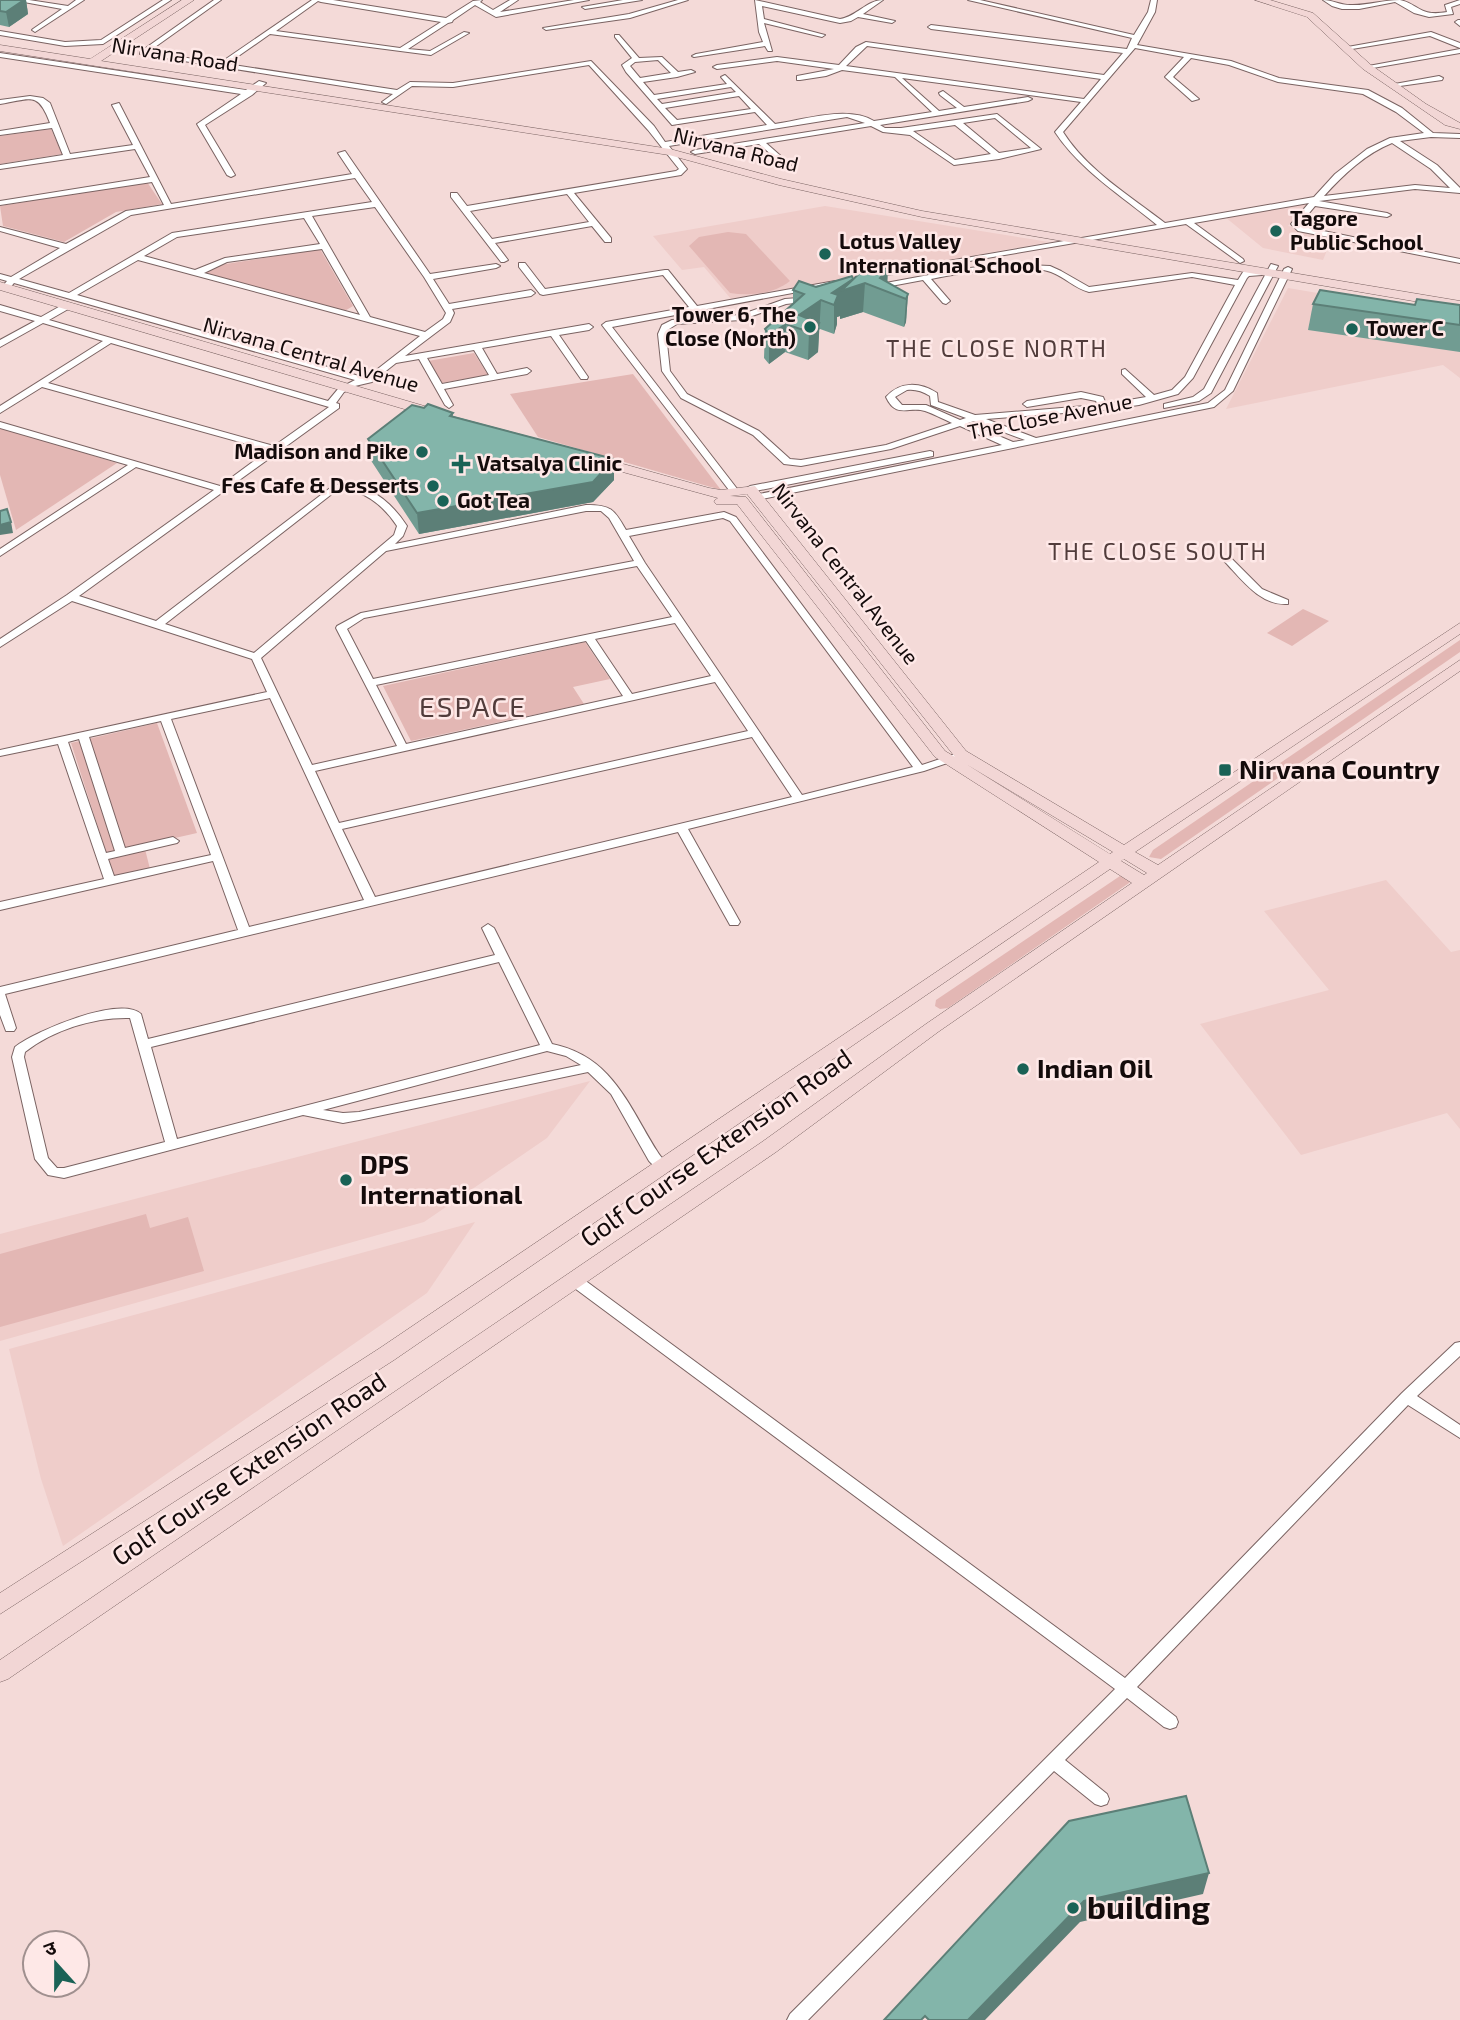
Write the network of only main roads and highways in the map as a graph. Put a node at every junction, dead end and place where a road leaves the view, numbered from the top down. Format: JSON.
{"nodes":[{"id":1,"x":189,"y":0,"type":"edge"},
{"id":2,"x":199,"y":0,"type":"edge"},
{"id":3,"x":1260,"y":0,"type":"edge"},
{"id":4,"x":0,"y":42,"type":"edge"},
{"id":5,"x":0,"y":48,"type":"edge"},
{"id":6,"x":101,"y":61,"type":"junction"},
{"id":7,"x":256,"y":88,"type":"junction"},
{"id":8,"x":1460,"y":126,"type":"edge"},
{"id":9,"x":666,"y":147,"type":"junction"},
{"id":10,"x":1269,"y":270,"type":"junction"},
{"id":11,"x":1286,"y":272,"type":"junction"},
{"id":12,"x":3,"y":284,"type":"edge"},
{"id":13,"x":1460,"y":299,"type":"edge"},
{"id":14,"x":1460,"y":304,"type":"edge"},
{"id":15,"x":448,"y":416,"type":"edge"},
{"id":16,"x":576,"y":459,"type":"edge"},
{"id":17,"x":1460,"y":627,"type":"edge"},
{"id":18,"x":1460,"y":664,"type":"edge"},
{"id":19,"x":1116,"y":858,"type":"junction"},
{"id":20,"x":1152,"y":878,"type":"junction"},
{"id":21,"x":0,"y":1605,"type":"edge"},
{"id":22,"x":0,"y":1672,"type":"edge"}],
"edges":[{"from":1,"to":6,"type":"main road"},
{"from":2,"to":6,"type":"main road"},
{"from":3,"to":8,"type":"main road"},
{"from":4,"to":6,"type":"main road","name":"Nirvana Road"},
{"from":5,"to":6,"type":"main road","name":"Nirvana Road"},
{"from":6,"to":7,"type":"main road","name":"Nirvana Road"},
{"from":7,"to":9,"type":"main road","name":"Nirvana Road"},
{"from":7,"to":9,"type":"main road","name":"Nirvana Road"},
{"from":9,"to":10,"type":"main road","name":"Nirvana Road"},
{"from":9,"to":10,"type":"main road","name":"Nirvana Road"},
{"from":10,"to":11,"type":"main road","name":"Nirvana Road"},
{"from":11,"to":13,"type":"main road","name":"Nirvana Road"},
{"from":11,"to":14,"type":"main road","name":"Nirvana Road"},
{"from":12,"to":15,"type":"main road","name":"Nirvana Central Avenue"},
{"from":16,"to":19,"type":"main road","name":"Nirvana Central Avenue"},
{"from":17,"to":19,"type":"main road","name":"Golf Course Extension Road"},
{"from":18,"to":20,"type":"main road","name":"Golf Course Extension Road"},
{"from":19,"to":20,"type":"main road","name":"Nirvana Central Avenue"},
{"from":19,"to":21,"type":"main road","name":"Golf Course Extension Road"},
{"from":20,"to":22,"type":"main road","name":"Golf Course Extension Road"}]}
